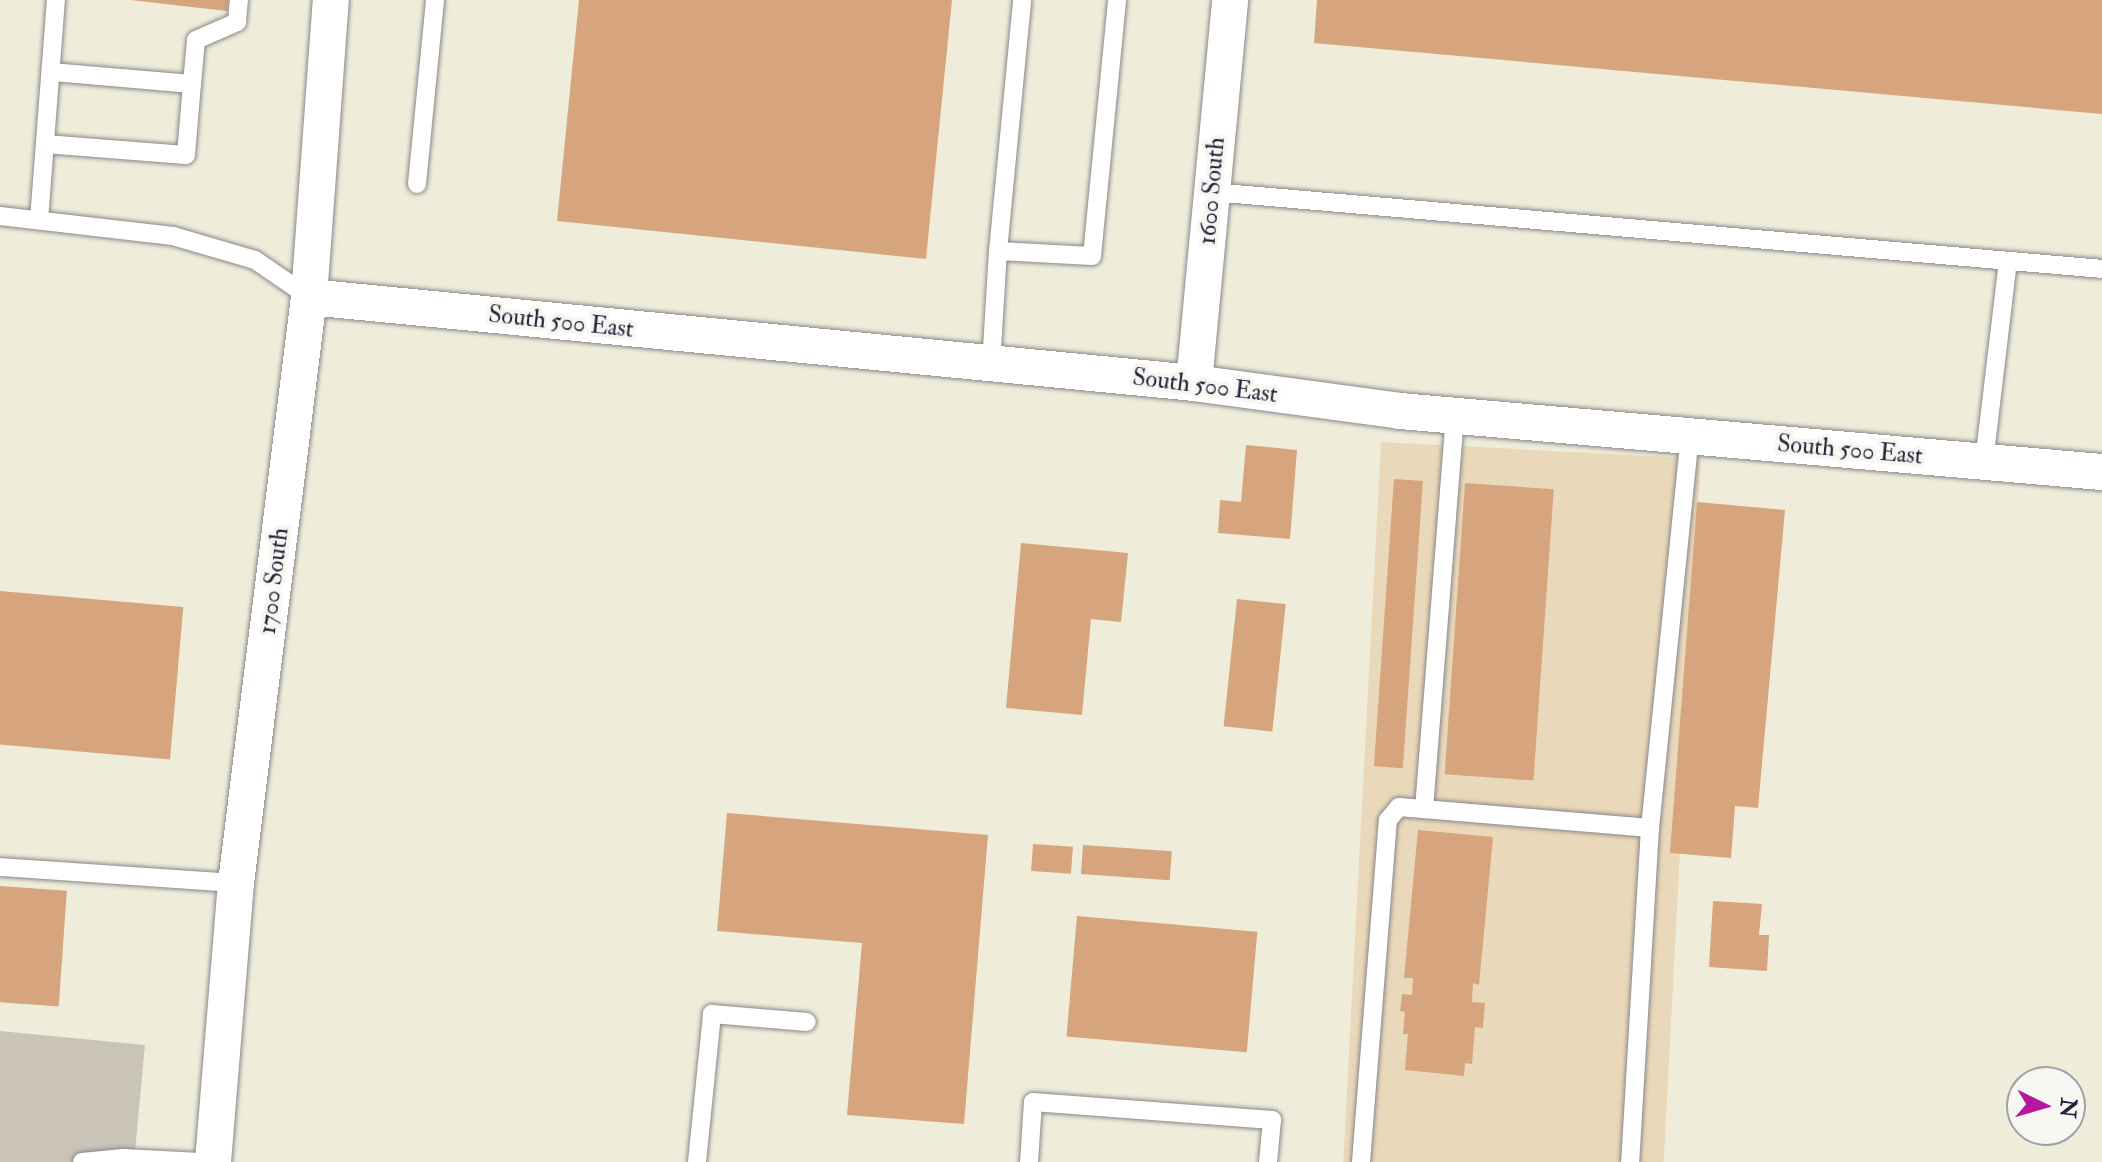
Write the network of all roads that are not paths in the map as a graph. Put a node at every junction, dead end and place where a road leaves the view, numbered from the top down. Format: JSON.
{"nodes":[{"id":1,"x":56,"y":0,"type":"edge"},
{"id":2,"x":239,"y":0,"type":"edge"},
{"id":3,"x":331,"y":0,"type":"edge"},
{"id":4,"x":435,"y":0,"type":"edge"},
{"id":5,"x":1022,"y":0,"type":"edge"},
{"id":6,"x":1117,"y":0,"type":"edge"},
{"id":7,"x":1230,"y":0,"type":"edge"},
{"id":8,"x":51,"y":72,"type":"junction"},
{"id":9,"x":192,"y":84,"type":"junction"},
{"id":10,"x":45,"y":144,"type":"junction"},
{"id":11,"x":417,"y":184,"type":"dead end"},
{"id":12,"x":1212,"y":192,"type":"junction"},
{"id":13,"x":0,"y":216,"type":"edge"},
{"id":14,"x":39,"y":220,"type":"junction"},
{"id":15,"x":998,"y":251,"type":"junction"},
{"id":16,"x":2008,"y":261,"type":"junction"},
{"id":17,"x":2102,"y":269,"type":"edge"},
{"id":18,"x":309,"y":297,"type":"junction"},
{"id":19,"x":991,"y":365,"type":"junction"},
{"id":20,"x":1194,"y":383,"type":"junction"},
{"id":21,"x":1455,"y":416,"type":"junction"},
{"id":22,"x":1690,"y":435,"type":"junction"},
{"id":23,"x":1984,"y":462,"type":"junction"},
{"id":24,"x":2102,"y":472,"type":"edge"},
{"id":25,"x":1424,"y":809,"type":"junction"},
{"id":26,"x":1650,"y":828,"type":"junction"},
{"id":27,"x":0,"y":867,"type":"edge"},
{"id":28,"x":236,"y":883,"type":"junction"},
{"id":29,"x":807,"y":1022,"type":"dead end"},
{"id":30,"x":82,"y":1162,"type":"edge"},
{"id":31,"x":200,"y":1162,"type":"edge"},
{"id":32,"x":213,"y":1162,"type":"edge"},
{"id":33,"x":697,"y":1162,"type":"edge"},
{"id":34,"x":1029,"y":1162,"type":"edge"},
{"id":35,"x":1268,"y":1162,"type":"edge"},
{"id":36,"x":1361,"y":1162,"type":"edge"},
{"id":37,"x":1630,"y":1162,"type":"edge"}],
"edges":[{"from":1,"to":8,"type":"lane"},
{"from":2,"to":9,"type":"lane"},
{"from":3,"to":18,"type":"street","name":"1700 South"},
{"from":4,"to":11,"type":"lane"},
{"from":5,"to":15,"type":"lane"},
{"from":6,"to":15,"type":"lane"},
{"from":7,"to":12,"type":"street","name":"1600 South"},
{"from":8,"to":9,"type":"lane"},
{"from":8,"to":10,"type":"lane"},
{"from":9,"to":10,"type":"lane"},
{"from":10,"to":14,"type":"lane"},
{"from":12,"to":16,"type":"lane"},
{"from":12,"to":20,"type":"street","name":"1600 South"},
{"from":13,"to":14,"type":"lane"},
{"from":14,"to":18,"type":"lane"},
{"from":15,"to":19,"type":"lane"},
{"from":16,"to":17,"type":"lane"},
{"from":16,"to":23,"type":"lane"},
{"from":18,"to":19,"type":"street","name":"South 500 East"},
{"from":18,"to":28,"type":"street","name":"1700 South"},
{"from":19,"to":20,"type":"street","name":"South 500 East"},
{"from":20,"to":21,"type":"street","name":"South 500 East"},
{"from":21,"to":22,"type":"street","name":"South 500 East"},
{"from":21,"to":25,"type":"lane"},
{"from":22,"to":23,"type":"street","name":"South 500 East"},
{"from":22,"to":26,"type":"lane"},
{"from":23,"to":24,"type":"street","name":"South 500 East"},
{"from":25,"to":26,"type":"lane"},
{"from":25,"to":36,"type":"lane"},
{"from":26,"to":37,"type":"lane"},
{"from":27,"to":28,"type":"lane"},
{"from":28,"to":32,"type":"street","name":"1700 South"},
{"from":29,"to":33,"type":"lane"},
{"from":30,"to":31,"type":"lane"},
{"from":34,"to":35,"type":"lane"}]}
